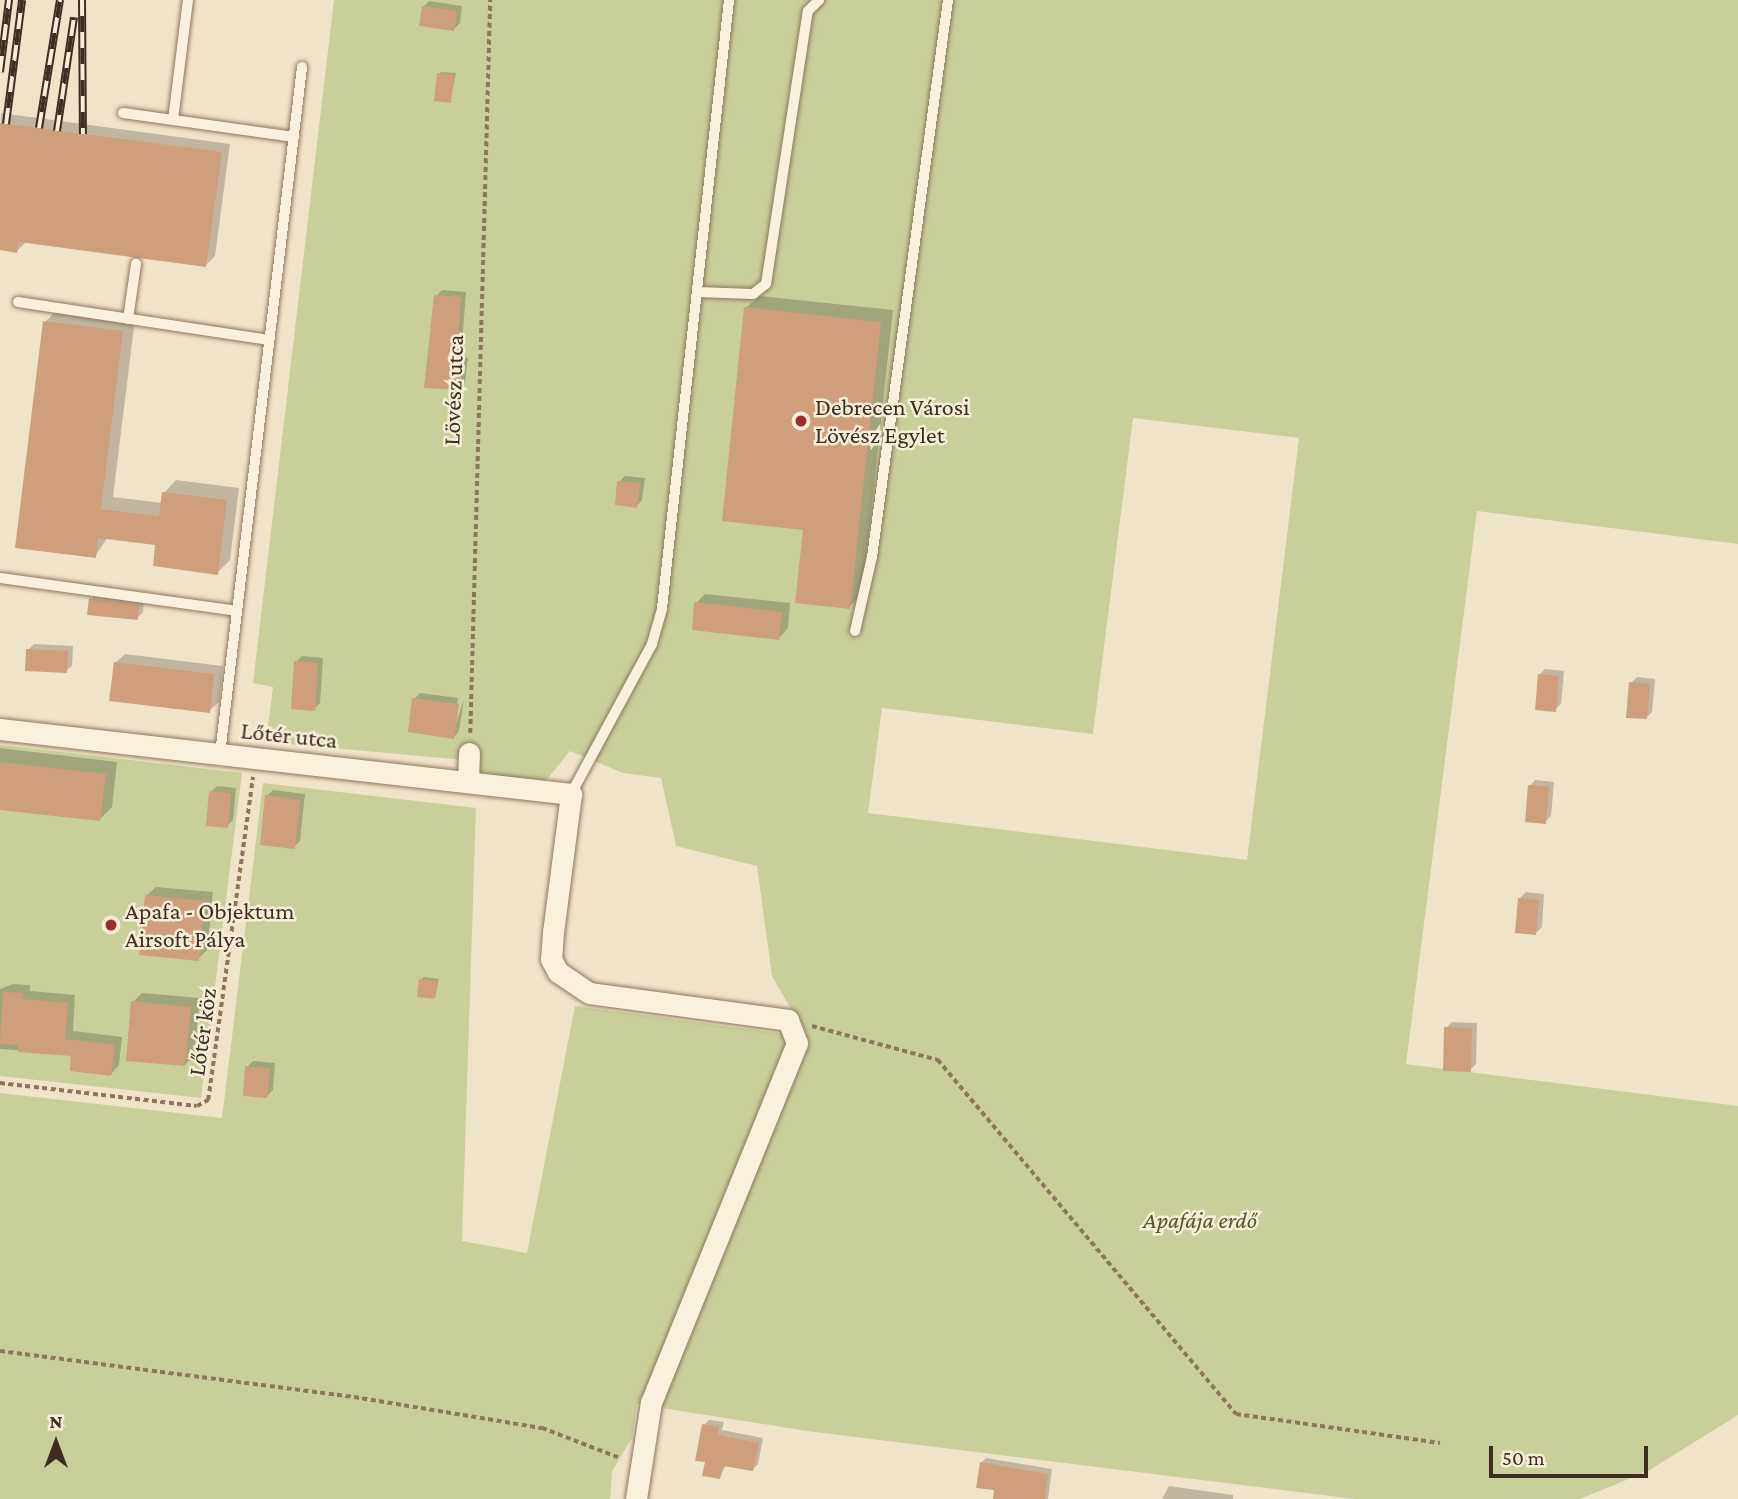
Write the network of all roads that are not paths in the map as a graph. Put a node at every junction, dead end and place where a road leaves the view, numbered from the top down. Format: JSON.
{"nodes":[{"id":1,"x":188,"y":0,"type":"edge"},
{"id":2,"x":730,"y":0,"type":"edge"},
{"id":3,"x":819,"y":0,"type":"edge"},
{"id":4,"x":948,"y":0,"type":"edge"},
{"id":5,"x":302,"y":67,"type":"dead end"},
{"id":6,"x":123,"y":113,"type":"dead end"},
{"id":7,"x":173,"y":120,"type":"junction"},
{"id":8,"x":293,"y":137,"type":"junction"},
{"id":9,"x":136,"y":264,"type":"dead end"},
{"id":10,"x":697,"y":292,"type":"junction"},
{"id":11,"x":19,"y":302,"type":"dead end"},
{"id":12,"x":128,"y":319,"type":"junction"},
{"id":13,"x":270,"y":340,"type":"junction"},
{"id":14,"x":0,"y":578,"type":"edge"},
{"id":15,"x":237,"y":611,"type":"junction"},
{"id":16,"x":855,"y":631,"type":"dead end"},
{"id":17,"x":0,"y":729,"type":"edge"},
{"id":18,"x":469,"y":753,"type":"road end"},
{"id":19,"x":220,"y":754,"type":"junction"},
{"id":20,"x":468,"y":782,"type":"junction"},
{"id":21,"x":571,"y":794,"type":"junction"},
{"id":22,"x":636,"y":1499,"type":"edge"}],
"edges":[{"from":1,"to":7,"type":"lane"},
{"from":2,"to":10,"type":"lane"},
{"from":3,"to":10,"type":"lane"},
{"from":4,"to":16,"type":"lane"},
{"from":5,"to":8,"type":"lane"},
{"from":6,"to":7,"type":"lane"},
{"from":7,"to":8,"type":"lane"},
{"from":8,"to":13,"type":"lane"},
{"from":9,"to":12,"type":"lane"},
{"from":10,"to":21,"type":"lane"},
{"from":11,"to":12,"type":"lane"},
{"from":12,"to":13,"type":"lane"},
{"from":13,"to":15,"type":"lane"},
{"from":14,"to":15,"type":"lane"},
{"from":15,"to":19,"type":"lane"},
{"from":17,"to":19,"type":"street","name":"Lőtér utca"},
{"from":18,"to":20,"type":"street"},
{"from":19,"to":20,"type":"street","name":"Lőtér utca"},
{"from":20,"to":21,"type":"street","name":"Lőtér utca"},
{"from":21,"to":22,"type":"street"}]}
